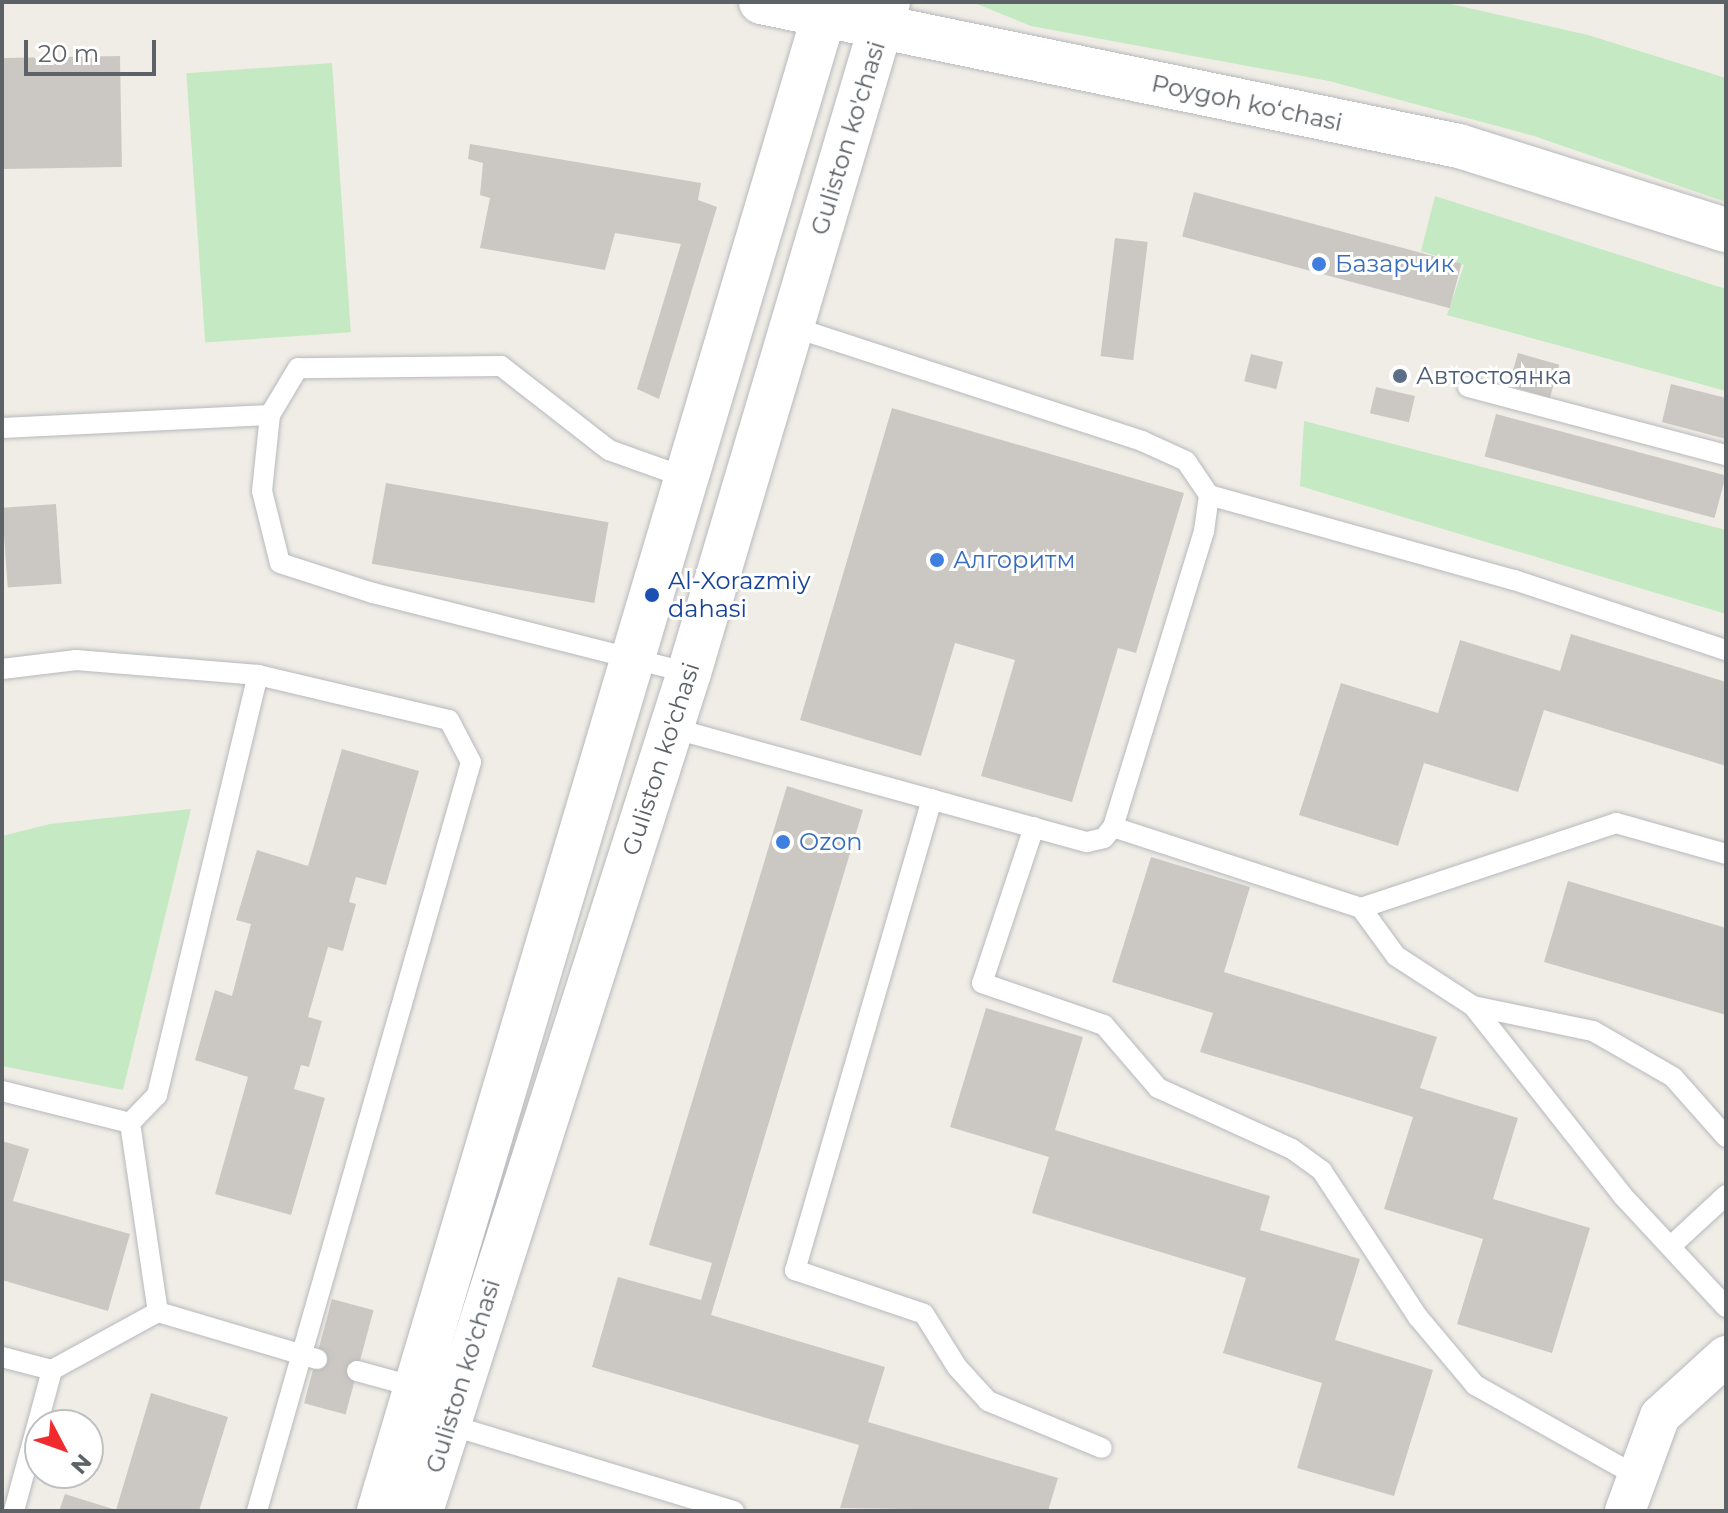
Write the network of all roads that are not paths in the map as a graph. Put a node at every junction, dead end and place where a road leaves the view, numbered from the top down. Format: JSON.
{"nodes":[{"id":1,"x":761,"y":2,"type":"edge"},
{"id":2,"x":827,"y":9,"type":"edge"},
{"id":3,"x":885,"y":14,"type":"edge"},
{"id":4,"x":1726,"y":230,"type":"edge"},
{"id":5,"x":790,"y":326,"type":"junction"},
{"id":6,"x":1468,"y":387,"type":"dead end"},
{"id":7,"x":270,"y":415,"type":"junction"},
{"id":8,"x":2,"y":428,"type":"edge"},
{"id":9,"x":1726,"y":455,"type":"edge"},
{"id":10,"x":687,"y":478,"type":"junction"},
{"id":11,"x":1209,"y":495,"type":"junction"},
{"id":12,"x":1726,"y":650,"type":"edge"},
{"id":13,"x":634,"y":657,"type":"junction"},
{"id":14,"x":2,"y":669,"type":"edge"},
{"id":15,"x":689,"y":673,"type":"junction"},
{"id":16,"x":258,"y":675,"type":"junction"},
{"id":17,"x":672,"y":728,"type":"junction"},
{"id":18,"x":932,"y":799,"type":"junction"},
{"id":19,"x":1034,"y":827,"type":"junction"},
{"id":20,"x":1113,"y":827,"type":"junction"},
{"id":21,"x":1726,"y":854,"type":"edge"},
{"id":22,"x":1361,"y":908,"type":"junction"},
{"id":23,"x":1473,"y":1006,"type":"junction"},
{"id":24,"x":2,"y":1091,"type":"edge"},
{"id":25,"x":130,"y":1123,"type":"junction"},
{"id":26,"x":1726,"y":1137,"type":"edge"},
{"id":27,"x":1726,"y":1195,"type":"edge"},
{"id":28,"x":1671,"y":1246,"type":"junction"},
{"id":29,"x":1726,"y":1307,"type":"edge"},
{"id":30,"x":158,"y":1312,"type":"junction"},
{"id":31,"x":1726,"y":1356,"type":"edge"},
{"id":32,"x":2,"y":1357,"type":"edge"},
{"id":33,"x":309,"y":1358,"type":"junction"},
{"id":34,"x":52,"y":1370,"type":"junction"},
{"id":35,"x":357,"y":1371,"type":"dead end"},
{"id":36,"x":440,"y":1403,"type":"junction"},
{"id":37,"x":1102,"y":1448,"type":"dead end"},
{"id":38,"x":1632,"y":1494,"type":"edge"},
{"id":39,"x":731,"y":1510,"type":"edge"},
{"id":40,"x":14,"y":1511,"type":"edge"},
{"id":41,"x":257,"y":1511,"type":"edge"},
{"id":42,"x":379,"y":1511,"type":"edge"},
{"id":43,"x":421,"y":1511,"type":"edge"}],
"edges":[{"from":1,"to":2,"type":"main road","name":"Poygoh koʻchasi"},
{"from":2,"to":3,"type":"main road","name":"Poygoh koʻchasi"},
{"from":2,"to":10,"type":"main road","name":"Guliston ko'chasi"},
{"from":3,"to":4,"type":"main road","name":"Poygoh koʻchasi"},
{"from":3,"to":5,"type":"main road","name":"Guliston ko'chasi"},
{"from":5,"to":11,"type":"lane"},
{"from":5,"to":15,"type":"main road","name":"Guliston ko'chasi"},
{"from":6,"to":9,"type":"lane"},
{"from":7,"to":8,"type":"lane"},
{"from":7,"to":10,"type":"lane"},
{"from":7,"to":13,"type":"lane"},
{"from":10,"to":13,"type":"main road","name":"Guliston ko'chasi"},
{"from":11,"to":12,"type":"lane"},
{"from":11,"to":20,"type":"lane"},
{"from":13,"to":15,"type":"lane"},
{"from":13,"to":36,"type":"main road","name":"Guliston ko'chasi"},
{"from":14,"to":16,"type":"lane"},
{"from":15,"to":17,"type":"main road","name":"Guliston ko'chasi"},
{"from":16,"to":25,"type":"lane"},
{"from":16,"to":33,"type":"lane"},
{"from":17,"to":18,"type":"lane"},
{"from":17,"to":36,"type":"main road","name":"Guliston ko'chasi"},
{"from":18,"to":19,"type":"lane"},
{"from":18,"to":37,"type":"lane"},
{"from":19,"to":20,"type":"lane"},
{"from":19,"to":38,"type":"lane"},
{"from":20,"to":22,"type":"lane"},
{"from":21,"to":22,"type":"lane"},
{"from":22,"to":23,"type":"lane"},
{"from":23,"to":26,"type":"lane"},
{"from":23,"to":28,"type":"lane"},
{"from":24,"to":25,"type":"lane"},
{"from":25,"to":30,"type":"lane"},
{"from":27,"to":28,"type":"lane"},
{"from":28,"to":29,"type":"lane"},
{"from":30,"to":33,"type":"lane"},
{"from":30,"to":34,"type":"lane"},
{"from":31,"to":38,"type":"street"},
{"from":32,"to":34,"type":"lane"},
{"from":33,"to":41,"type":"lane"},
{"from":34,"to":40,"type":"lane"},
{"from":35,"to":36,"type":"lane"},
{"from":36,"to":39,"type":"lane"},
{"from":36,"to":42,"type":"main road","name":"Guliston ko'chasi"},
{"from":36,"to":43,"type":"main road","name":"Guliston ko'chasi"}]}
